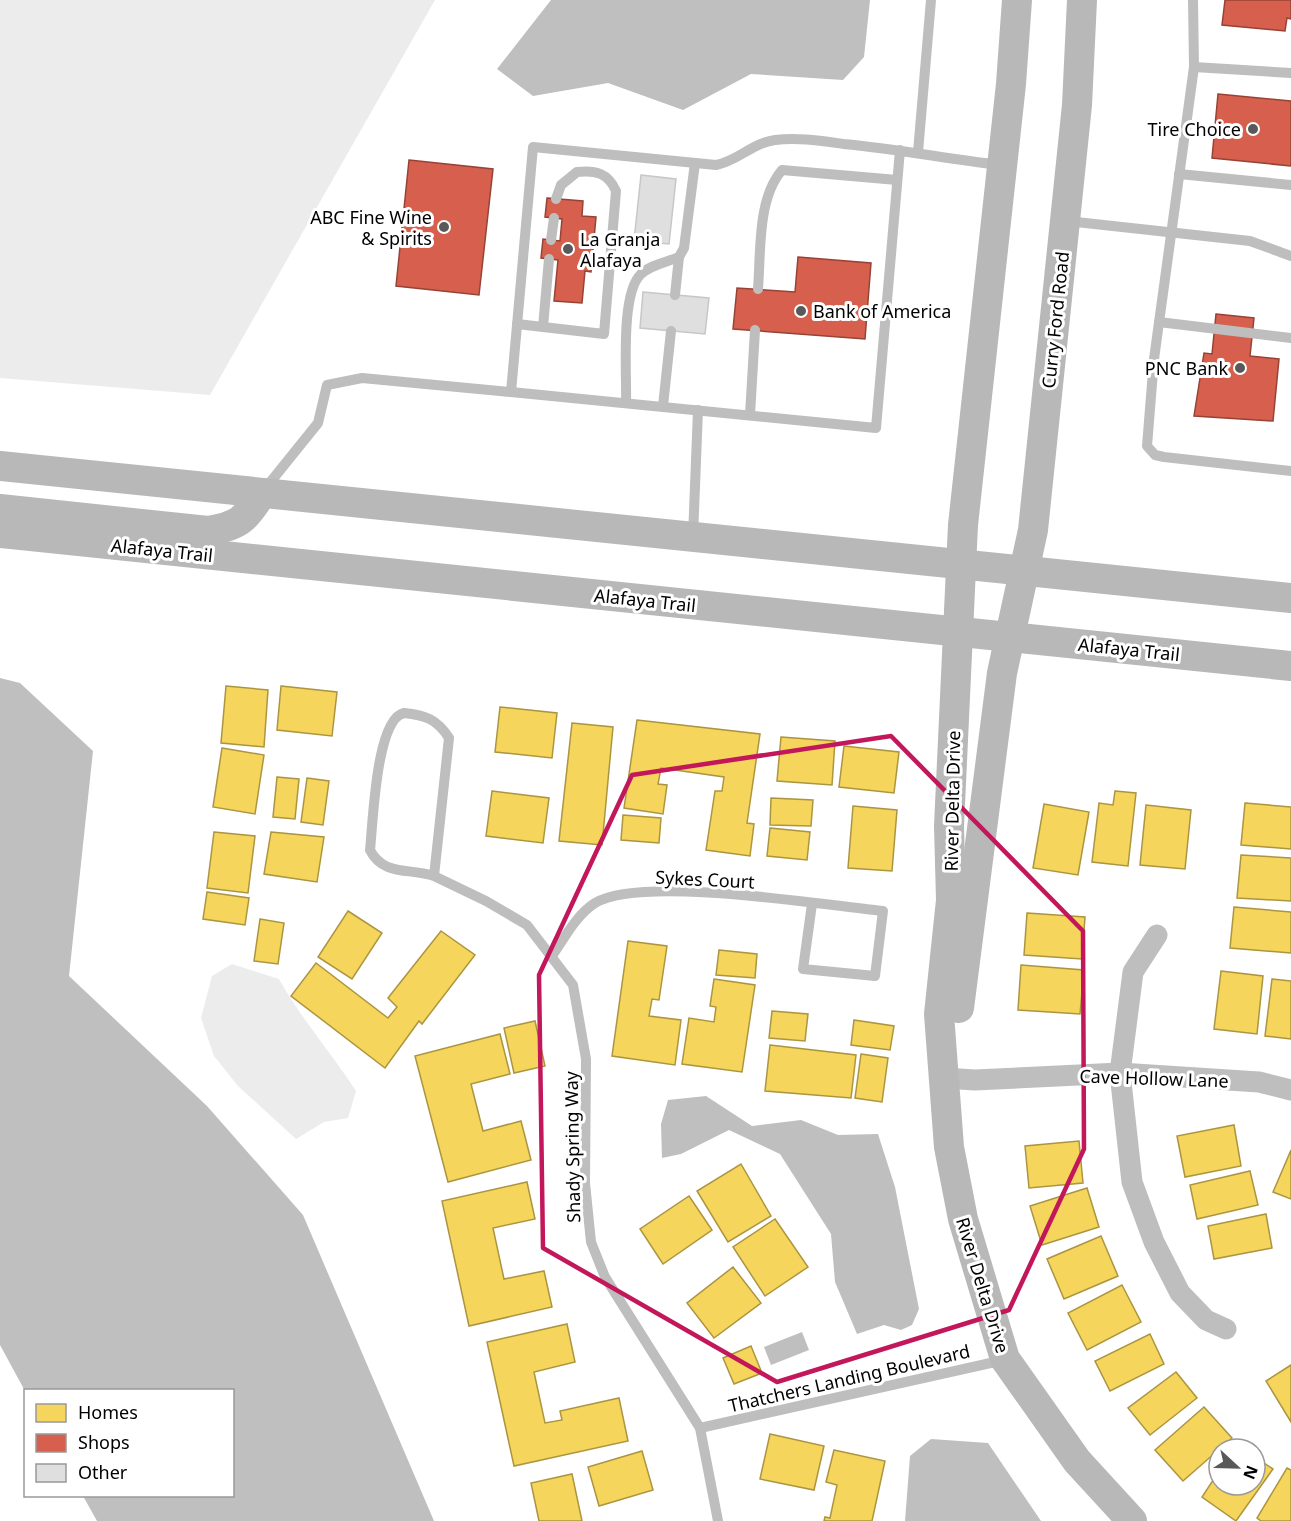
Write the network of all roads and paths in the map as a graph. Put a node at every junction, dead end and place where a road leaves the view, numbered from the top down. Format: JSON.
{"nodes":[{"id":1,"x":931,"y":0,"type":"edge"},
{"id":2,"x":1017,"y":0,"type":"edge"},
{"id":3,"x":1082,"y":0,"type":"edge"},
{"id":4,"x":1193,"y":0,"type":"edge"},
{"id":5,"x":1194,"y":67,"type":"junction"},
{"id":6,"x":1291,"y":73,"type":"edge"},
{"id":7,"x":900,"y":150,"type":"junction"},
{"id":8,"x":918,"y":152,"type":"junction"},
{"id":9,"x":695,"y":163,"type":"junction"},
{"id":10,"x":1001,"y":165,"type":"junction"},
{"id":11,"x":1179,"y":174,"type":"junction"},
{"id":12,"x":897,"y":180,"type":"junction"},
{"id":13,"x":1291,"y":185,"type":"edge"},
{"id":14,"x":556,"y":199,"type":"dead end"},
{"id":15,"x":554,"y":218,"type":"dead end"},
{"id":16,"x":1065,"y":221,"type":"junction"},
{"id":17,"x":1170,"y":232,"type":"junction"},
{"id":18,"x":551,"y":240,"type":"dead end"},
{"id":19,"x":1291,"y":256,"type":"edge"},
{"id":20,"x":679,"y":257,"type":"junction"},
{"id":21,"x":549,"y":259,"type":"dead end"},
{"id":22,"x":758,"y":290,"type":"dead end"},
{"id":23,"x":675,"y":295,"type":"dead end"},
{"id":24,"x":1159,"y":322,"type":"junction"},
{"id":25,"x":517,"y":324,"type":"junction"},
{"id":26,"x":543,"y":327,"type":"junction"},
{"id":27,"x":755,"y":330,"type":"dead end"},
{"id":28,"x":671,"y":331,"type":"dead end"},
{"id":29,"x":1291,"y":338,"type":"edge"},
{"id":30,"x":511,"y":392,"type":"junction"},
{"id":31,"x":626,"y":403,"type":"junction"},
{"id":32,"x":663,"y":406,"type":"junction"},
{"id":33,"x":698,"y":410,"type":"junction"},
{"id":34,"x":750,"y":415,"type":"junction"},
{"id":35,"x":0,"y":466,"type":"edge"},
{"id":36,"x":1291,"y":471,"type":"edge"},
{"id":37,"x":262,"y":493,"type":"junction"},
{"id":38,"x":0,"y":509,"type":"edge"},
{"id":39,"x":0,"y":533,"type":"edge"},
{"id":40,"x":693,"y":537,"type":"junction"},
{"id":41,"x":961,"y":564,"type":"junction"},
{"id":42,"x":1024,"y":571,"type":"junction"},
{"id":43,"x":1291,"y":598,"type":"edge"},
{"id":44,"x":958,"y":632,"type":"junction"},
{"id":45,"x":1010,"y":638,"type":"junction"},
{"id":46,"x":1291,"y":666,"type":"edge"},
{"id":47,"x":438,"y":879,"type":"junction"},
{"id":48,"x":812,"y":904,"type":"junction"},
{"id":49,"x":1157,"y":935,"type":"dead end"},
{"id":50,"x":552,"y":956,"type":"junction"},
{"id":51,"x":1120,"y":1073,"type":"junction"},
{"id":52,"x":944,"y":1078,"type":"junction"},
{"id":53,"x":1291,"y":1090,"type":"edge"},
{"id":54,"x":1226,"y":1329,"type":"dead end"},
{"id":55,"x":1005,"y":1359,"type":"junction"},
{"id":56,"x":700,"y":1428,"type":"junction"},
{"id":57,"x":718,"y":1521,"type":"edge"},
{"id":58,"x":1132,"y":1521,"type":"edge"}],
"edges":[{"from":1,"to":8,"type":"lane"},
{"from":2,"to":10,"type":"main road"},
{"from":3,"to":16,"type":"main road","name":"Curry Ford Road"},
{"from":4,"to":5,"type":"lane"},
{"from":5,"to":6,"type":"lane"},
{"from":5,"to":11,"type":"lane"},
{"from":7,"to":8,"type":"lane"},
{"from":7,"to":9,"type":"lane"},
{"from":7,"to":12,"type":"lane"},
{"from":8,"to":10,"type":"lane"},
{"from":9,"to":20,"type":"lane"},
{"from":9,"to":25,"type":"lane"},
{"from":10,"to":41,"type":"main road"},
{"from":11,"to":13,"type":"lane"},
{"from":11,"to":17,"type":"lane"},
{"from":12,"to":22,"type":"lane"},
{"from":12,"to":34,"type":"lane"},
{"from":14,"to":26,"type":"lane"},
{"from":15,"to":18,"type":"lane"},
{"from":16,"to":17,"type":"lane"},
{"from":16,"to":42,"type":"main road","name":"Curry Ford Road"},
{"from":17,"to":19,"type":"lane"},
{"from":17,"to":24,"type":"lane"},
{"from":20,"to":23,"type":"lane"},
{"from":20,"to":31,"type":"lane"},
{"from":21,"to":26,"type":"lane"},
{"from":24,"to":29,"type":"lane"},
{"from":24,"to":36,"type":"lane"},
{"from":25,"to":26,"type":"lane"},
{"from":25,"to":30,"type":"lane"},
{"from":27,"to":34,"type":"lane"},
{"from":28,"to":32,"type":"lane"},
{"from":30,"to":31,"type":"lane"},
{"from":30,"to":37,"type":"lane"},
{"from":31,"to":32,"type":"lane"},
{"from":32,"to":33,"type":"lane"},
{"from":33,"to":34,"type":"lane"},
{"from":33,"to":40,"type":"lane"},
{"from":35,"to":37,"type":"main road"},
{"from":37,"to":38,"type":"main road"},
{"from":37,"to":40,"type":"main road"},
{"from":39,"to":44,"type":"main road","name":"Alafaya Trail"},
{"from":40,"to":41,"type":"main road"},
{"from":41,"to":42,"type":"main road"},
{"from":41,"to":44,"type":"main road"},
{"from":42,"to":43,"type":"main road"},
{"from":42,"to":45,"type":"main road","name":"Curry Ford Road"},
{"from":44,"to":45,"type":"main road","name":"Alafaya Trail"},
{"from":44,"to":52,"type":"main road","name":"River Delta Drive"},
{"from":45,"to":46,"type":"main road","name":"Alafaya Trail"},
{"from":45,"to":52,"type":"main road","name":"River Delta Drive"},
{"from":47,"to":47,"type":"lane","name":"Shady Spring Way"},
{"from":47,"to":50,"type":"lane","name":"Shady Spring Way"},
{"from":48,"to":48,"type":"lane","name":"Sykes Court"},
{"from":48,"to":50,"type":"lane","name":"Sykes Court"},
{"from":49,"to":51,"type":"street"},
{"from":50,"to":56,"type":"lane","name":"Shady Spring Way"},
{"from":51,"to":52,"type":"street","name":"Cave Hollow Lane"},
{"from":51,"to":53,"type":"street","name":"Cave Hollow Lane"},
{"from":51,"to":54,"type":"street"},
{"from":52,"to":55,"type":"main road","name":"River Delta Drive"},
{"from":55,"to":56,"type":"lane","name":"Thatchers Landing Boulevard"},
{"from":55,"to":58,"type":"main road","name":"River Delta Drive"},
{"from":56,"to":57,"type":"lane","name":"Shady Spring Way"}]}
